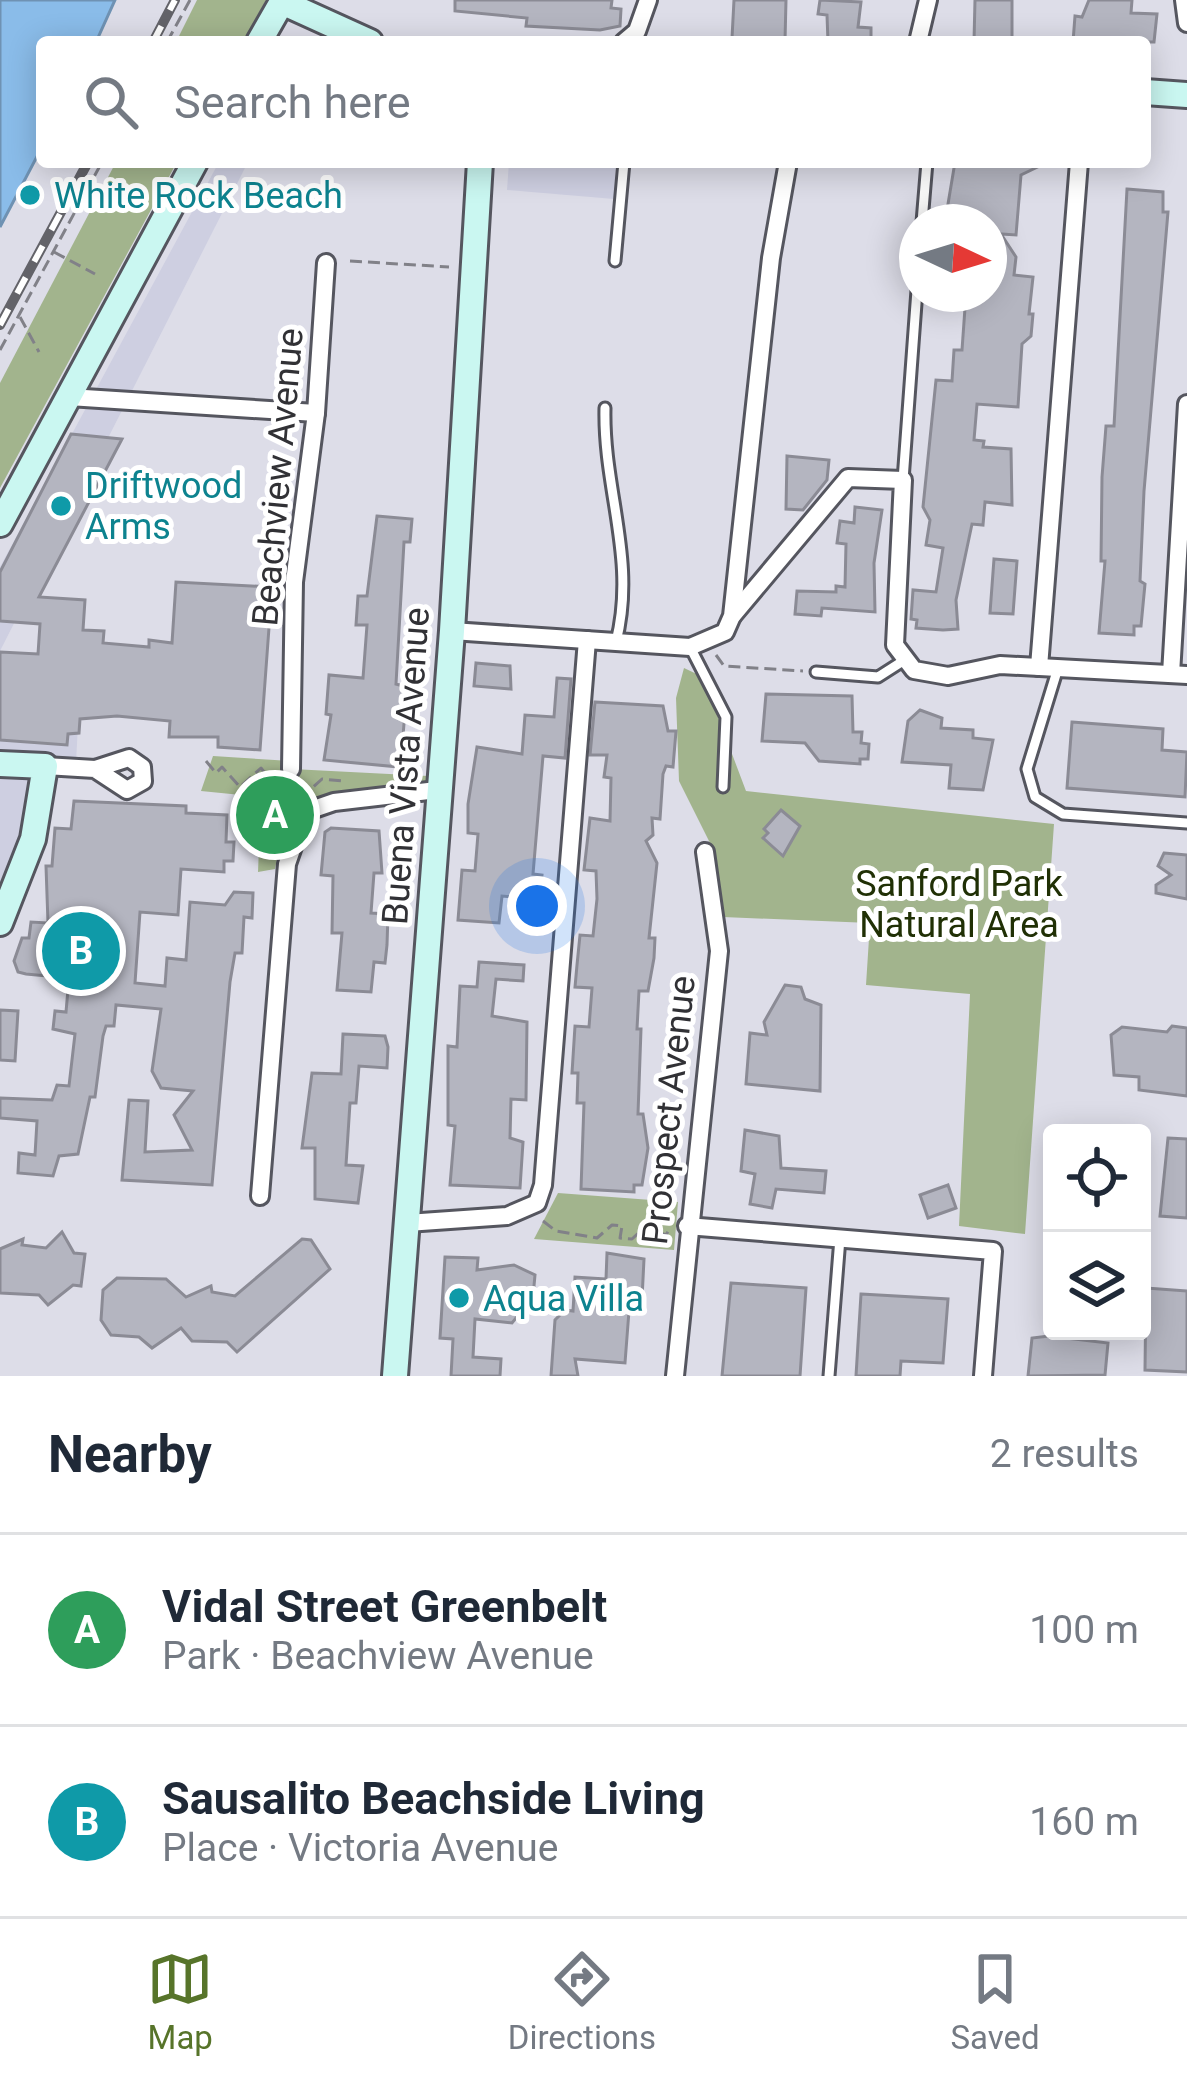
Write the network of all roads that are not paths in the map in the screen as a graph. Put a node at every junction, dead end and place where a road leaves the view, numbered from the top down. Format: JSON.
{"nodes":[{"id":1,"x":647,"y":0,"type":"edge"},
{"id":2,"x":928,"y":0,"type":"edge"},
{"id":3,"x":1184,"y":0,"type":"edge"},
{"id":4,"x":282,"y":1,"type":"edge"},
{"id":5,"x":1187,"y":23,"type":"edge"},
{"id":6,"x":262,"y":36,"type":"edge"},
{"id":7,"x":357,"y":36,"type":"edge"},
{"id":8,"x":631,"y":36,"type":"edge"},
{"id":9,"x":919,"y":36,"type":"edge"},
{"id":10,"x":1151,"y":92,"type":"edge"},
{"id":11,"x":1187,"y":95,"type":"edge"},
{"id":12,"x":191,"y":168,"type":"edge"},
{"id":13,"x":480,"y":168,"type":"edge"},
{"id":14,"x":623,"y":168,"type":"edge"},
{"id":15,"x":787,"y":168,"type":"edge"},
{"id":16,"x":926,"y":168,"type":"edge"},
{"id":17,"x":1078,"y":168,"type":"edge"},
{"id":18,"x":924,"y":204,"type":"edge"},
{"id":19,"x":615,"y":261,"type":"dead end"},
{"id":20,"x":326,"y":263,"type":"dead end"},
{"id":21,"x":915,"y":312,"type":"edge"},
{"id":22,"x":69,"y":398,"type":"junction"},
{"id":23,"x":1187,"y":404,"type":"edge"},
{"id":24,"x":605,"y":408,"type":"dead end"},
{"id":25,"x":316,"y":413,"type":"junction"},
{"id":26,"x":903,"y":480,"type":"junction"},
{"id":27,"x":0,"y":524,"type":"edge"},
{"id":28,"x":732,"y":616,"type":"junction"},
{"id":29,"x":452,"y":632,"type":"junction"},
{"id":30,"x":586,"y":640,"type":"junction"},
{"id":31,"x":616,"y":642,"type":"junction"},
{"id":32,"x":691,"y":647,"type":"junction"},
{"id":33,"x":903,"y":661,"type":"junction"},
{"id":34,"x":1048,"y":667,"type":"junction"},
{"id":35,"x":816,"y":672,"type":"road end"},
{"id":36,"x":1179,"y":674,"type":"edge"},
{"id":37,"x":0,"y":764,"type":"edge"},
{"id":38,"x":45,"y":766,"type":"junction"},
{"id":39,"x":95,"y":769,"type":"dead end"},
{"id":40,"x":291,"y":769,"type":"dead end"},
{"id":41,"x":723,"y":787,"type":"dead end"},
{"id":42,"x":437,"y":790,"type":"junction"},
{"id":43,"x":1187,"y":823,"type":"edge"},
{"id":44,"x":705,"y":852,"type":"dead end"},
{"id":45,"x":3,"y":911,"type":"edge"},
{"id":46,"x":260,"y":1196,"type":"dead end"},
{"id":47,"x":407,"y":1223,"type":"junction"},
{"id":48,"x":688,"y":1226,"type":"junction"},
{"id":49,"x":841,"y":1238,"type":"junction"},
{"id":50,"x":395,"y":1376,"type":"edge"},
{"id":51,"x":675,"y":1376,"type":"edge"},
{"id":52,"x":829,"y":1376,"type":"edge"},
{"id":53,"x":983,"y":1376,"type":"edge"}],
"edges":[{"from":1,"to":8,"type":"street"},
{"from":2,"to":9,"type":"street"},
{"from":3,"to":5,"type":"street"},
{"from":4,"to":6,"type":"street"},
{"from":4,"to":7,"type":"street"},
{"from":10,"to":11,"type":"street"},
{"from":12,"to":22,"type":"street"},
{"from":13,"to":29,"type":"street","name":"Buena Vista Avenue"},
{"from":14,"to":19,"type":"lane"},
{"from":15,"to":28,"type":"street"},
{"from":16,"to":18,"type":"lane"},
{"from":17,"to":34,"type":"street"},
{"from":20,"to":25,"type":"street","name":"Beachview Avenue"},
{"from":21,"to":26,"type":"lane"},
{"from":22,"to":25,"type":"street"},
{"from":22,"to":27,"type":"street"},
{"from":23,"to":36,"type":"street"},
{"from":24,"to":31,"type":"lane"},
{"from":25,"to":40,"type":"street","name":"Beachview Avenue"},
{"from":26,"to":28,"type":"street"},
{"from":26,"to":33,"type":"street"},
{"from":28,"to":32,"type":"street"},
{"from":29,"to":30,"type":"street"},
{"from":29,"to":42,"type":"street","name":"Buena Vista Avenue"},
{"from":30,"to":31,"type":"street"},
{"from":30,"to":47,"type":"street"},
{"from":31,"to":32,"type":"street"},
{"from":32,"to":41,"type":"lane"},
{"from":33,"to":34,"type":"street"},
{"from":33,"to":35,"type":"lane"},
{"from":34,"to":36,"type":"street"},
{"from":34,"to":43,"type":"lane"},
{"from":37,"to":38,"type":"street"},
{"from":38,"to":39,"type":"street"},
{"from":38,"to":45,"type":"street"},
{"from":42,"to":46,"type":"street"},
{"from":42,"to":47,"type":"street","name":"Buena Vista Avenue"},
{"from":44,"to":48,"type":"street","name":"Prospect Avenue"},
{"from":47,"to":50,"type":"street","name":"Buena Vista Avenue"},
{"from":48,"to":49,"type":"street"},
{"from":48,"to":51,"type":"street","name":"Prospect Avenue"},
{"from":49,"to":52,"type":"lane"},
{"from":49,"to":53,"type":"street"}]}
